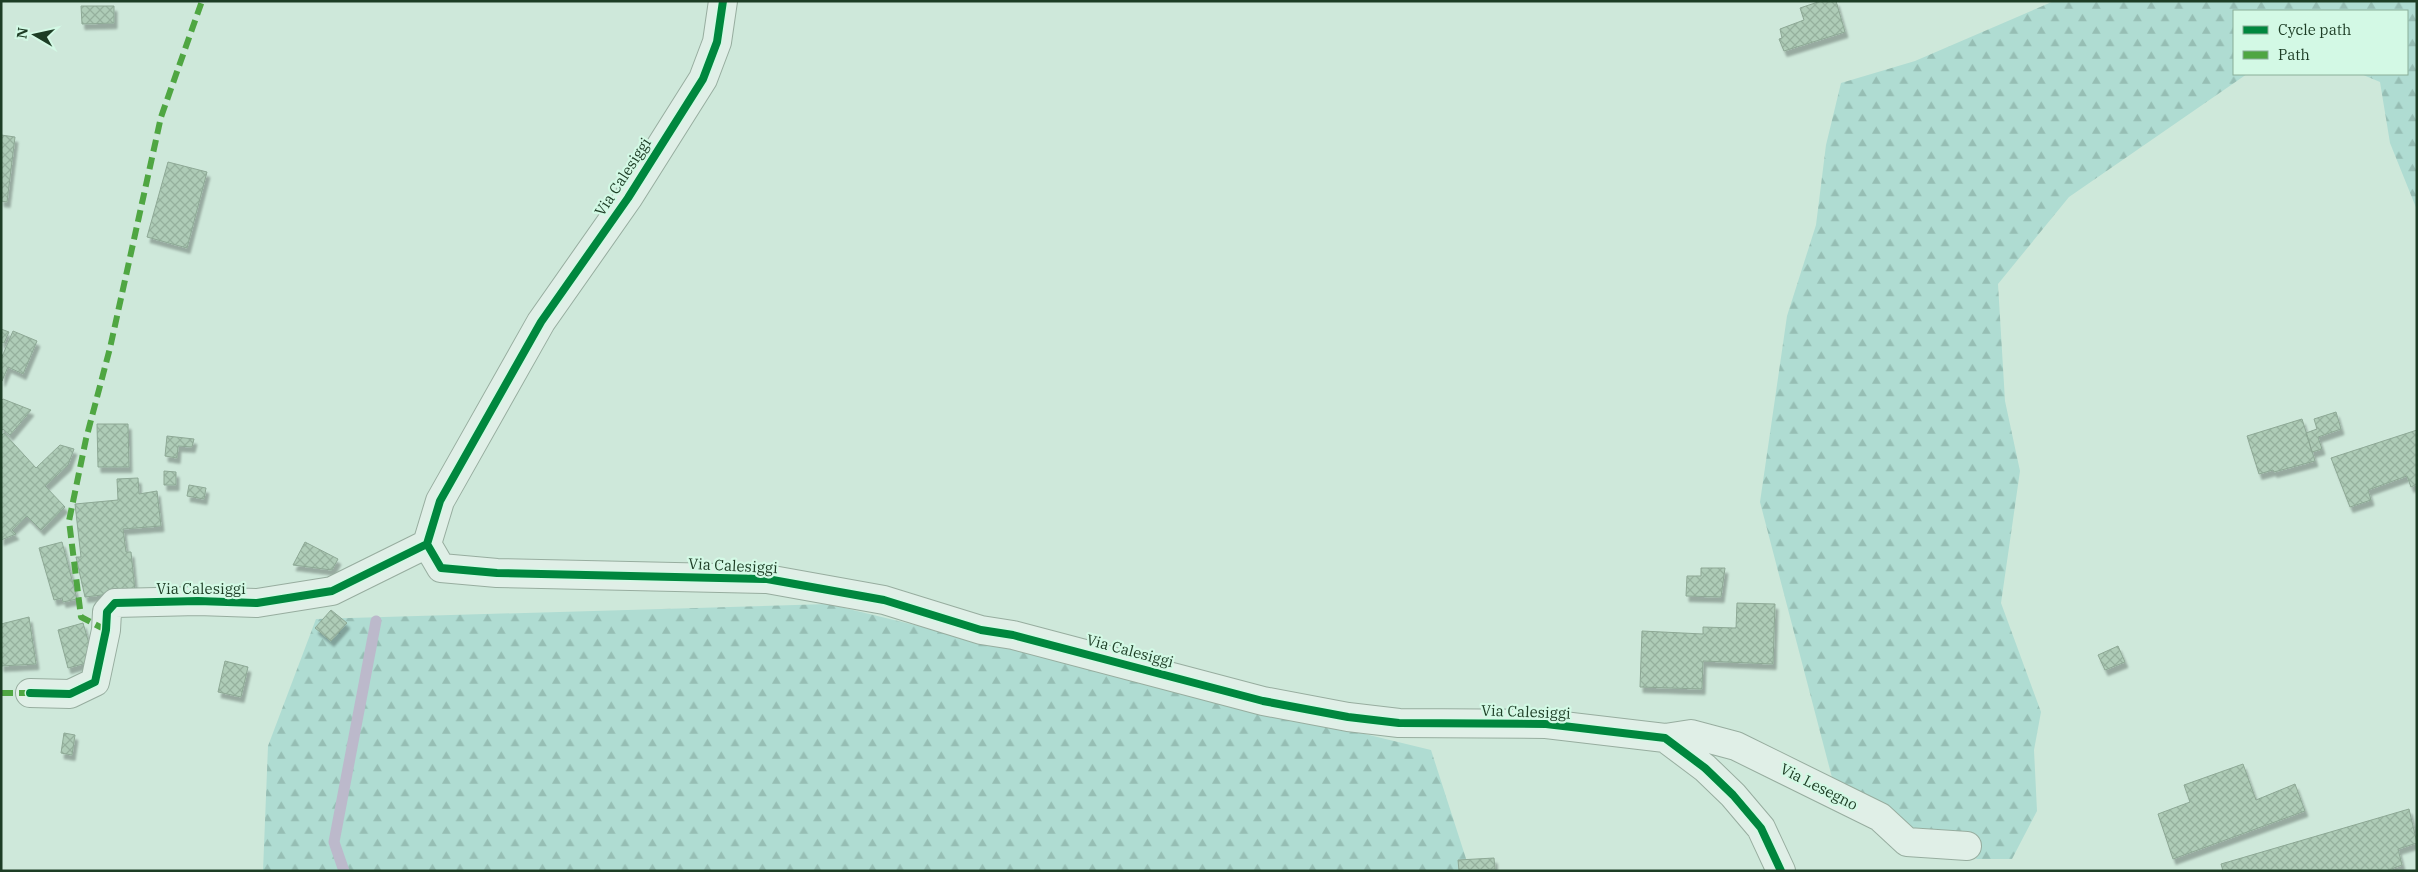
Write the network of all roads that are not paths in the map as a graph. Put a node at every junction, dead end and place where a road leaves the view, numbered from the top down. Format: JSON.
{"nodes":[{"id":1,"x":722,"y":1,"type":"edge"},
{"id":2,"x":426,"y":544,"type":"junction"},
{"id":3,"x":30,"y":693,"type":"dead end"},
{"id":4,"x":1666,"y":738,"type":"junction"},
{"id":5,"x":1967,"y":846,"type":"dead end"},
{"id":6,"x":1781,"y":871,"type":"edge"}],
"edges":[{"from":1,"to":2,"type":"street","name":"Via Calesiggi"},
{"from":2,"to":3,"type":"street","name":"Via Calesiggi"},
{"from":2,"to":4,"type":"street","name":"Via Calesiggi"},
{"from":4,"to":5,"type":"street","name":"Via Lesegno"},
{"from":4,"to":6,"type":"street"}]}
